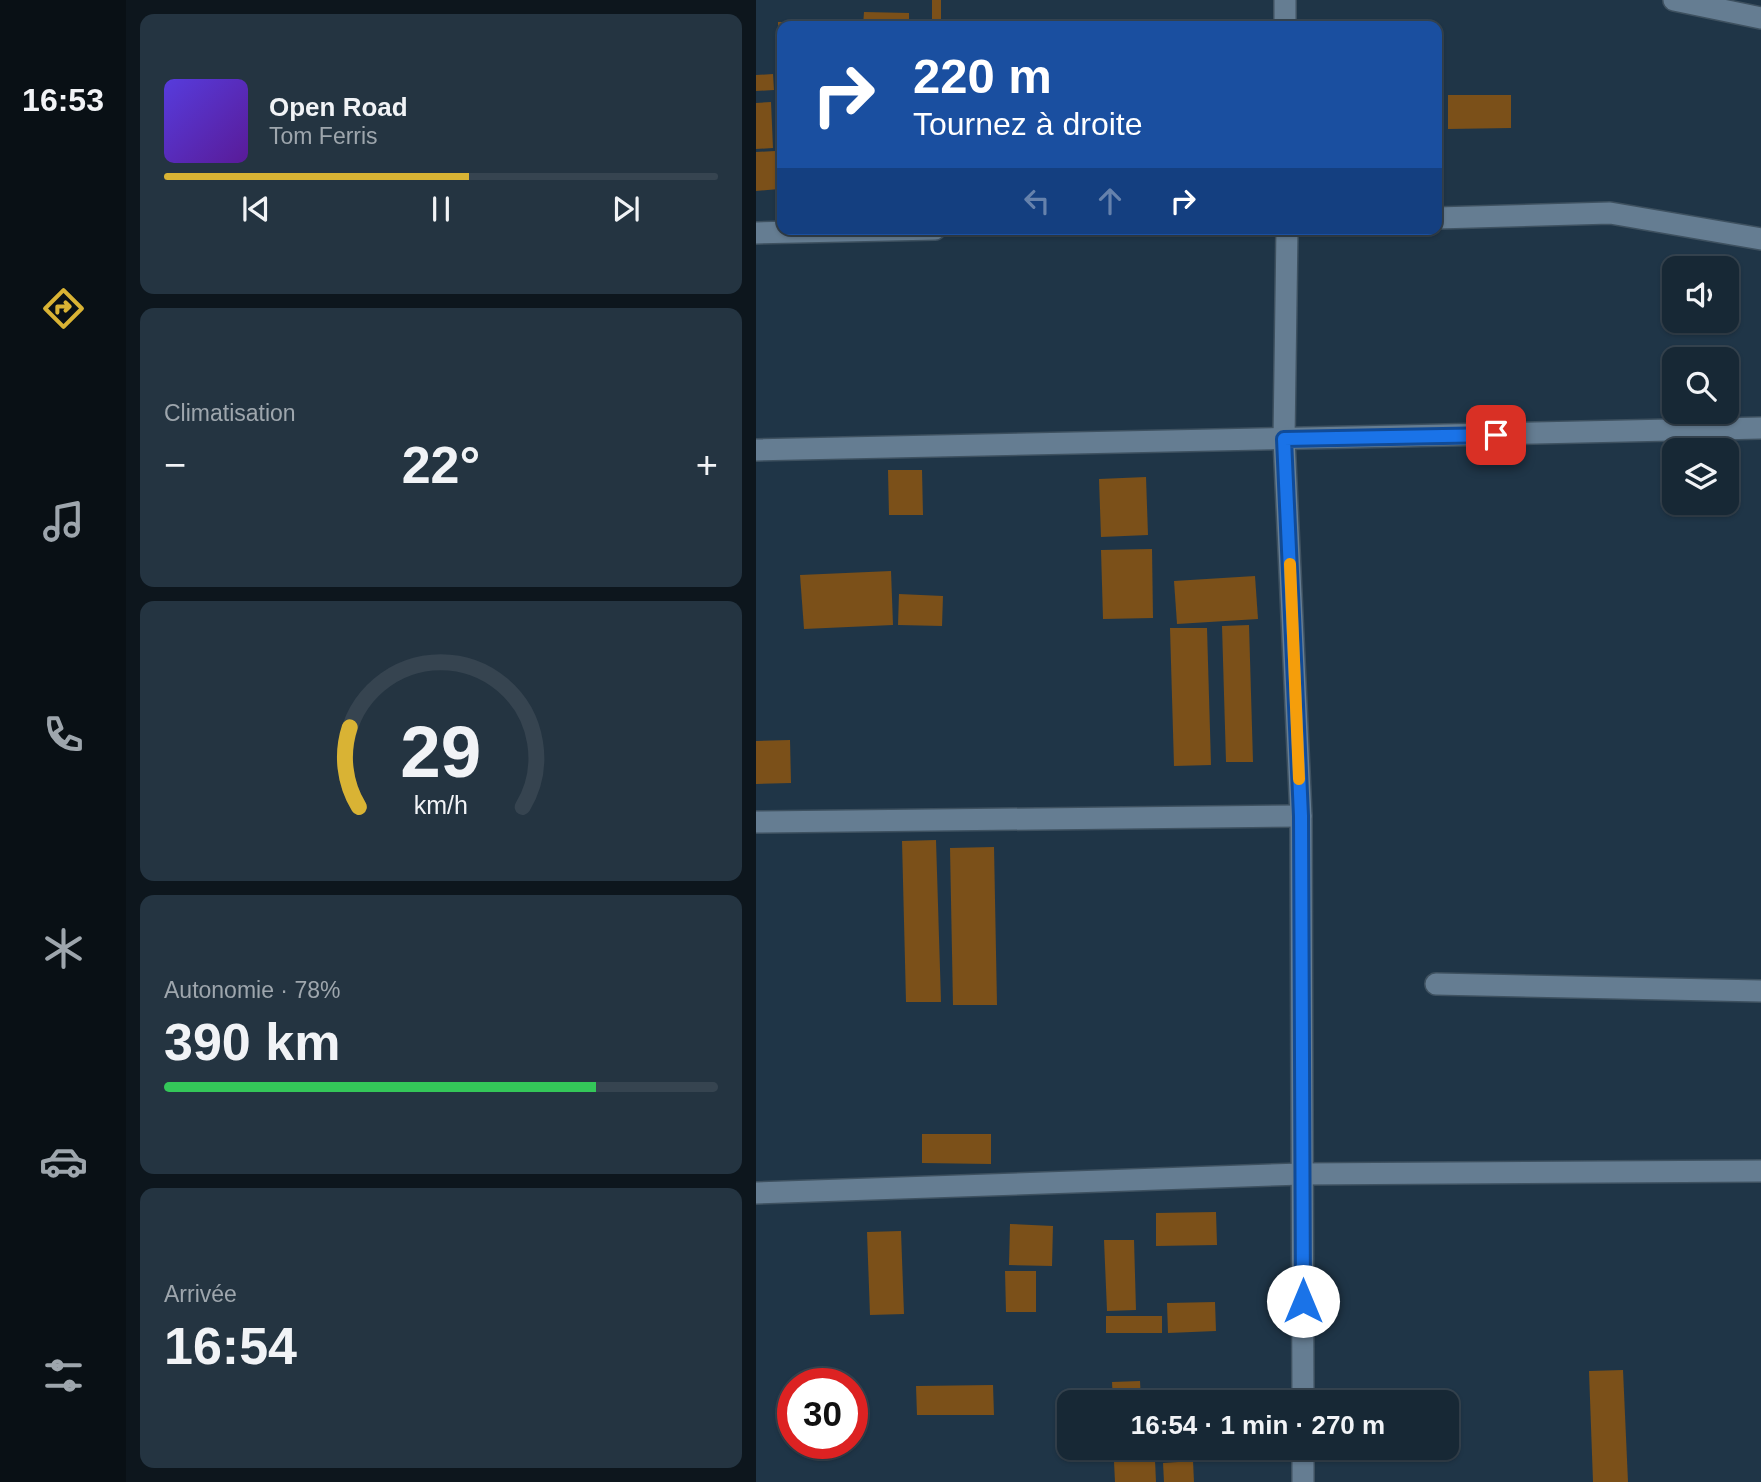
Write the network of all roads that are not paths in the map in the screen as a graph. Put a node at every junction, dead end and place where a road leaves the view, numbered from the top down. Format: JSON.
{"nodes":[{"id":1,"x":1285,"y":0,"type":"edge"},
{"id":2,"x":1674,"y":0,"type":"edge"},
{"id":3,"x":1761,"y":18,"type":"edge"},
{"id":4,"x":1285,"y":21,"type":"edge"},
{"id":5,"x":1442,"y":218,"type":"edge"},
{"id":6,"x":756,"y":233,"type":"edge"},
{"id":7,"x":777,"y":233,"type":"edge"},
{"id":8,"x":1287,"y":235,"type":"edge"},
{"id":9,"x":1761,"y":239,"type":"edge"},
{"id":10,"x":1761,"y":428,"type":"edge"},
{"id":11,"x":1284,"y":439,"type":"junction"},
{"id":12,"x":756,"y":450,"type":"edge"},
{"id":13,"x":1301,"y":816,"type":"junction"},
{"id":14,"x":756,"y":822,"type":"edge"},
{"id":15,"x":1436,"y":984,"type":"dead end"},
{"id":16,"x":1761,"y":991,"type":"edge"},
{"id":17,"x":1761,"y":1171,"type":"edge"},
{"id":18,"x":1303,"y":1174,"type":"junction"},
{"id":19,"x":756,"y":1193,"type":"edge"},
{"id":20,"x":1303,"y":1390,"type":"edge"},
{"id":21,"x":1303,"y":1460,"type":"edge"},
{"id":22,"x":1303,"y":1482,"type":"edge"}],
"edges":[{"from":1,"to":4,"type":"street"},
{"from":2,"to":3,"type":"street"},
{"from":5,"to":9,"type":"street"},
{"from":6,"to":7,"type":"street"},
{"from":8,"to":11,"type":"street"},
{"from":10,"to":11,"type":"street"},
{"from":11,"to":12,"type":"street"},
{"from":11,"to":13,"type":"street"},
{"from":13,"to":14,"type":"street"},
{"from":13,"to":18,"type":"street"},
{"from":15,"to":16,"type":"street"},
{"from":17,"to":18,"type":"street"},
{"from":18,"to":19,"type":"street"},
{"from":18,"to":20,"type":"street"},
{"from":21,"to":22,"type":"street"}]}
